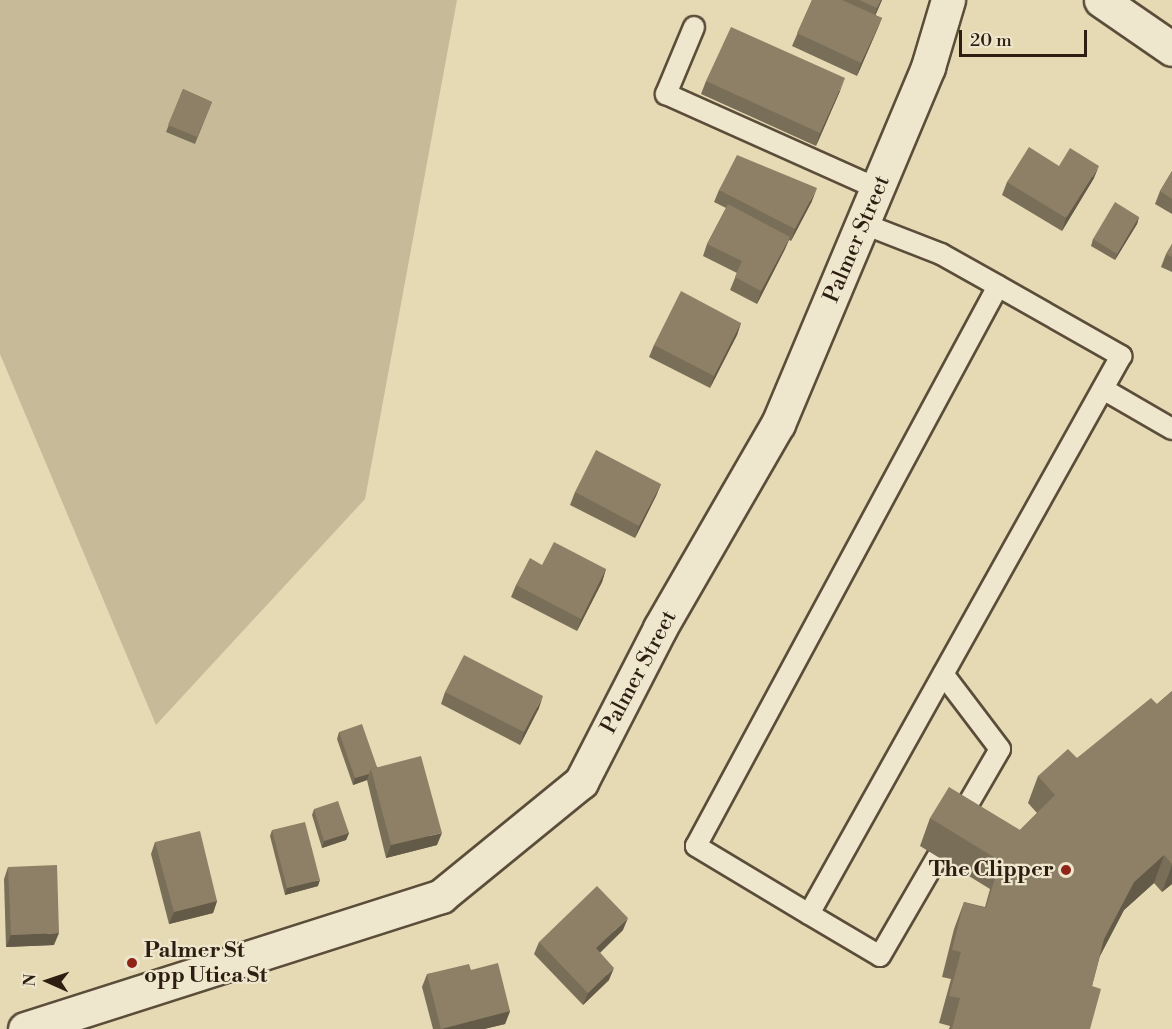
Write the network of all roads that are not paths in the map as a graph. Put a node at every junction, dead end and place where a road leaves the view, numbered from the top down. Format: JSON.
{"nodes":[{"id":1,"x":948,"y":0,"type":"edge"},
{"id":2,"x":1101,"y":0,"type":"edge"},
{"id":3,"x":694,"y":27,"type":"dead end"},
{"id":4,"x":1172,"y":49,"type":"edge"},
{"id":5,"x":878,"y":189,"type":"junction"},
{"id":6,"x":864,"y":224,"type":"junction"},
{"id":7,"x":998,"y":286,"type":"junction"},
{"id":8,"x":1103,"y":389,"type":"junction"},
{"id":9,"x":1172,"y":429,"type":"edge"},
{"id":10,"x":943,"y":674,"type":"junction"},
{"id":11,"x":809,"y":914,"type":"junction"},
{"id":12,"x":84,"y":1021,"type":"edge"},
{"id":13,"x":25,"y":1029,"type":"edge"}],
"edges":[{"from":1,"to":5,"type":"street","name":"Palmer Street"},
{"from":2,"to":4,"type":"street"},
{"from":3,"to":5,"type":"lane"},
{"from":5,"to":6,"type":"street","name":"Palmer Street"},
{"from":6,"to":7,"type":"lane"},
{"from":6,"to":12,"type":"street","name":"Palmer Street"},
{"from":7,"to":8,"type":"lane"},
{"from":7,"to":11,"type":"lane"},
{"from":8,"to":9,"type":"lane"},
{"from":8,"to":10,"type":"lane"},
{"from":10,"to":11,"type":"lane"},
{"from":10,"to":11,"type":"lane"},
{"from":12,"to":13,"type":"street","name":"Palmer Street"}]}
